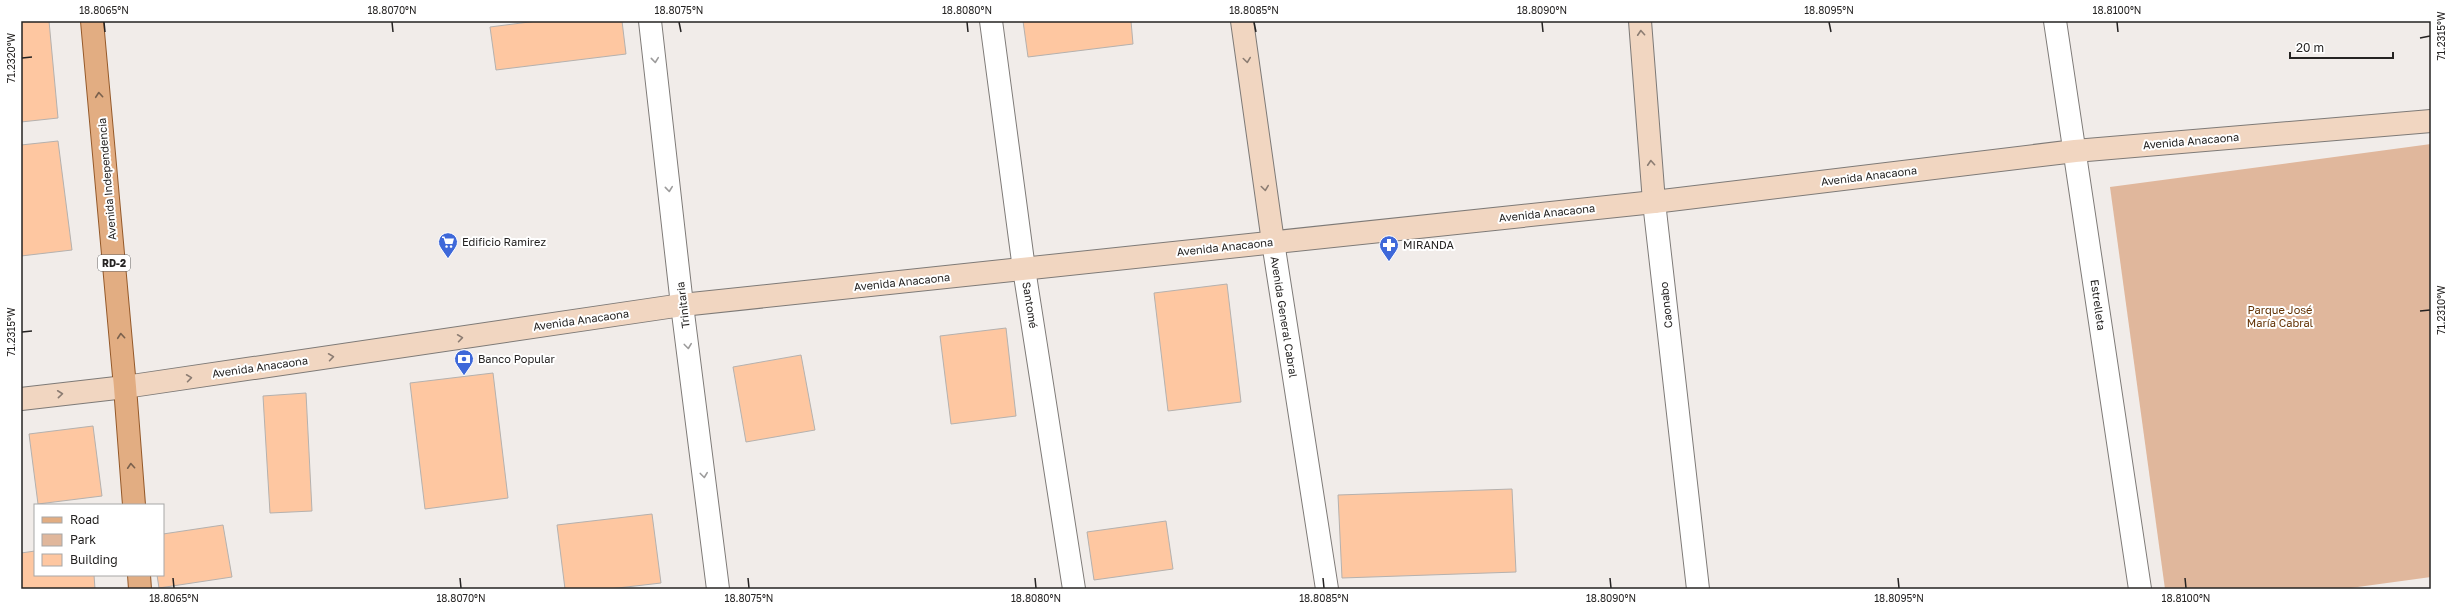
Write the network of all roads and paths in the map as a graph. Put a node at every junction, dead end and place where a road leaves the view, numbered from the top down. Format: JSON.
{"nodes":[{"id":1,"x":92,"y":21,"type":"edge"},
{"id":2,"x":650,"y":21,"type":"edge"},
{"id":3,"x":991,"y":21,"type":"edge"},
{"id":4,"x":1242,"y":21,"type":"edge"},
{"id":5,"x":1640,"y":21,"type":"edge"},
{"id":6,"x":2055,"y":21,"type":"edge"},
{"id":7,"x":2431,"y":121,"type":"edge"},
{"id":8,"x":2075,"y":151,"type":"junction"},
{"id":9,"x":1654,"y":202,"type":"junction"},
{"id":10,"x":1273,"y":242,"type":"junction"},
{"id":11,"x":1024,"y":269,"type":"junction"},
{"id":12,"x":682,"y":305,"type":"junction"},
{"id":13,"x":126,"y":387,"type":"junction"},
{"id":14,"x":21,"y":398,"type":"edge"},
{"id":15,"x":134,"y":504,"type":"edge"},
{"id":16,"x":139,"y":576,"type":"edge"},
{"id":17,"x":140,"y":589,"type":"edge"},
{"id":18,"x":718,"y":589,"type":"edge"},
{"id":19,"x":1074,"y":589,"type":"edge"},
{"id":20,"x":1327,"y":589,"type":"edge"},
{"id":21,"x":1698,"y":589,"type":"edge"},
{"id":22,"x":2140,"y":589,"type":"edge"}],
"edges":[{"from":13,"to":1,"type":"main road","name":"Avenida Independencia","number":"RD-2","one_way":true},
{"from":2,"to":12,"type":"street","name":"Trinitaria","one_way":true},
{"from":3,"to":11,"type":"street","name":"Santomé"},
{"from":4,"to":10,"type":"main road","name":"Avenida General Cabral","one_way":true},
{"from":9,"to":5,"type":"main road","name":"Caonabo","one_way":true},
{"from":6,"to":8,"type":"street","name":"Estrelleta"},
{"from":7,"to":8,"type":"main road","name":"Avenida Anacaona"},
{"from":8,"to":9,"type":"main road","name":"Avenida Anacaona"},
{"from":8,"to":22,"type":"street","name":"Estrelleta"},
{"from":9,"to":10,"type":"main road","name":"Avenida Anacaona"},
{"from":9,"to":21,"type":"street","name":"Caonabo"},
{"from":10,"to":11,"type":"main road","name":"Avenida Anacaona"},
{"from":10,"to":20,"type":"street","name":"Avenida General Cabral"},
{"from":11,"to":12,"type":"main road","name":"Avenida Anacaona"},
{"from":11,"to":19,"type":"street","name":"Santomé"},
{"from":13,"to":12,"type":"main road","name":"Avenida Anacaona","one_way":true},
{"from":12,"to":18,"type":"street","name":"Trinitaria","one_way":true},
{"from":14,"to":13,"type":"main road","name":"Avenida Anacaona","one_way":true},
{"from":15,"to":13,"type":"main road","name":"Avenida Independencia","number":"RD-2","one_way":true},
{"from":16,"to":17,"type":"main road"}]}
